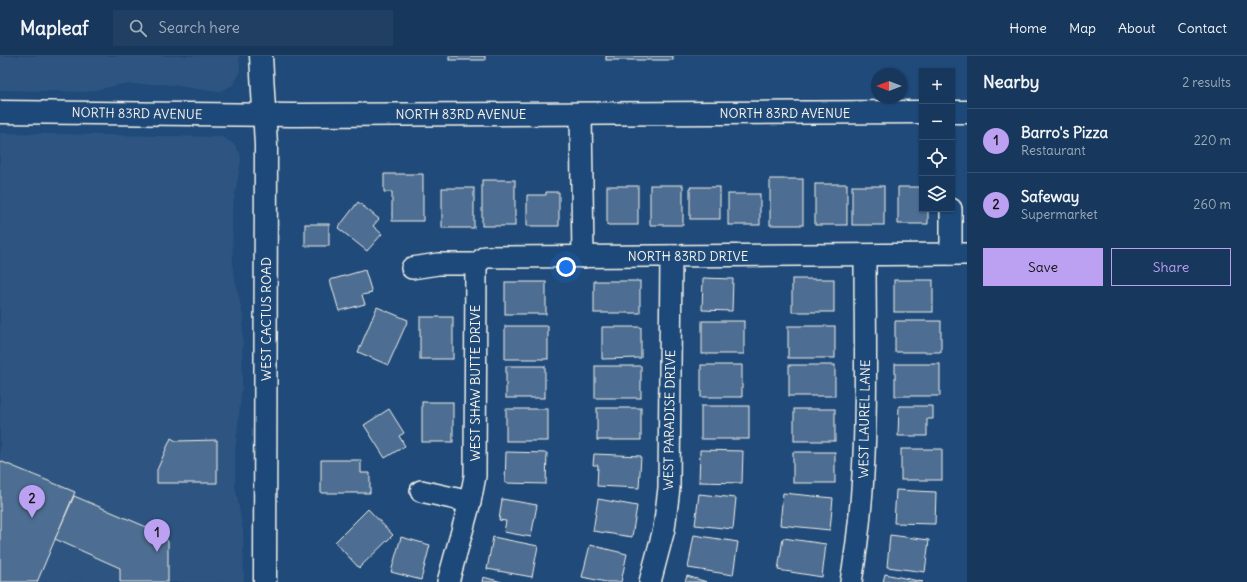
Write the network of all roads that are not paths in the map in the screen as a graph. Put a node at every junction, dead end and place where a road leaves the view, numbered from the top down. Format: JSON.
{"nodes":[{"id":1,"x":261,"y":56,"type":"edge"},
{"id":2,"x":0,"y":112,"type":"edge"},
{"id":3,"x":919,"y":112,"type":"edge"},
{"id":4,"x":955,"y":112,"type":"edge"},
{"id":5,"x":967,"y":112,"type":"edge"},
{"id":6,"x":264,"y":114,"type":"junction"},
{"id":7,"x":581,"y":114,"type":"junction"},
{"id":8,"x":952,"y":212,"type":"edge"},
{"id":9,"x":959,"y":254,"type":"edge"},
{"id":10,"x":671,"y":256,"type":"junction"},
{"id":11,"x":864,"y":256,"type":"junction"},
{"id":12,"x":583,"y":257,"type":"junction"},
{"id":13,"x":476,"y":264,"type":"junction"},
{"id":14,"x":412,"y":268,"type":"dead end"},
{"id":15,"x":421,"y":491,"type":"dead end"},
{"id":16,"x":470,"y":502,"type":"junction"},
{"id":17,"x":265,"y":582,"type":"edge"},
{"id":18,"x":448,"y":582,"type":"edge"},
{"id":19,"x":650,"y":582,"type":"edge"},
{"id":20,"x":851,"y":582,"type":"edge"}],
"edges":[{"from":1,"to":6,"type":"main road","name":"WEST CACTUS ROAD"},
{"from":2,"to":6,"type":"main road","name":"NORTH 83RD AVENUE"},
{"from":3,"to":7,"type":"main road","name":"NORTH 83RD AVENUE"},
{"from":4,"to":5,"type":"main road"},
{"from":6,"to":7,"type":"main road","name":"NORTH 83RD AVENUE"},
{"from":6,"to":17,"type":"main road","name":"WEST CACTUS ROAD"},
{"from":7,"to":12,"type":"street"},
{"from":8,"to":9,"type":"street"},
{"from":9,"to":11,"type":"street","name":"NORTH 83RD DRIVE"},
{"from":10,"to":11,"type":"street","name":"NORTH 83RD DRIVE"},
{"from":10,"to":12,"type":"street","name":"NORTH 83RD DRIVE"},
{"from":10,"to":19,"type":"street","name":"WEST PARADISE DRIVE"},
{"from":11,"to":20,"type":"street","name":"WEST LAUREL LANE"},
{"from":12,"to":13,"type":"street","name":"NORTH 83RD DRIVE"},
{"from":13,"to":14,"type":"street","name":"NORTH 83RD DRIVE"},
{"from":13,"to":16,"type":"street","name":"WEST SHAW BUTTE DRIVE"},
{"from":15,"to":16,"type":"street"},
{"from":16,"to":18,"type":"street","name":"WEST SHAW BUTTE DRIVE"}]}
